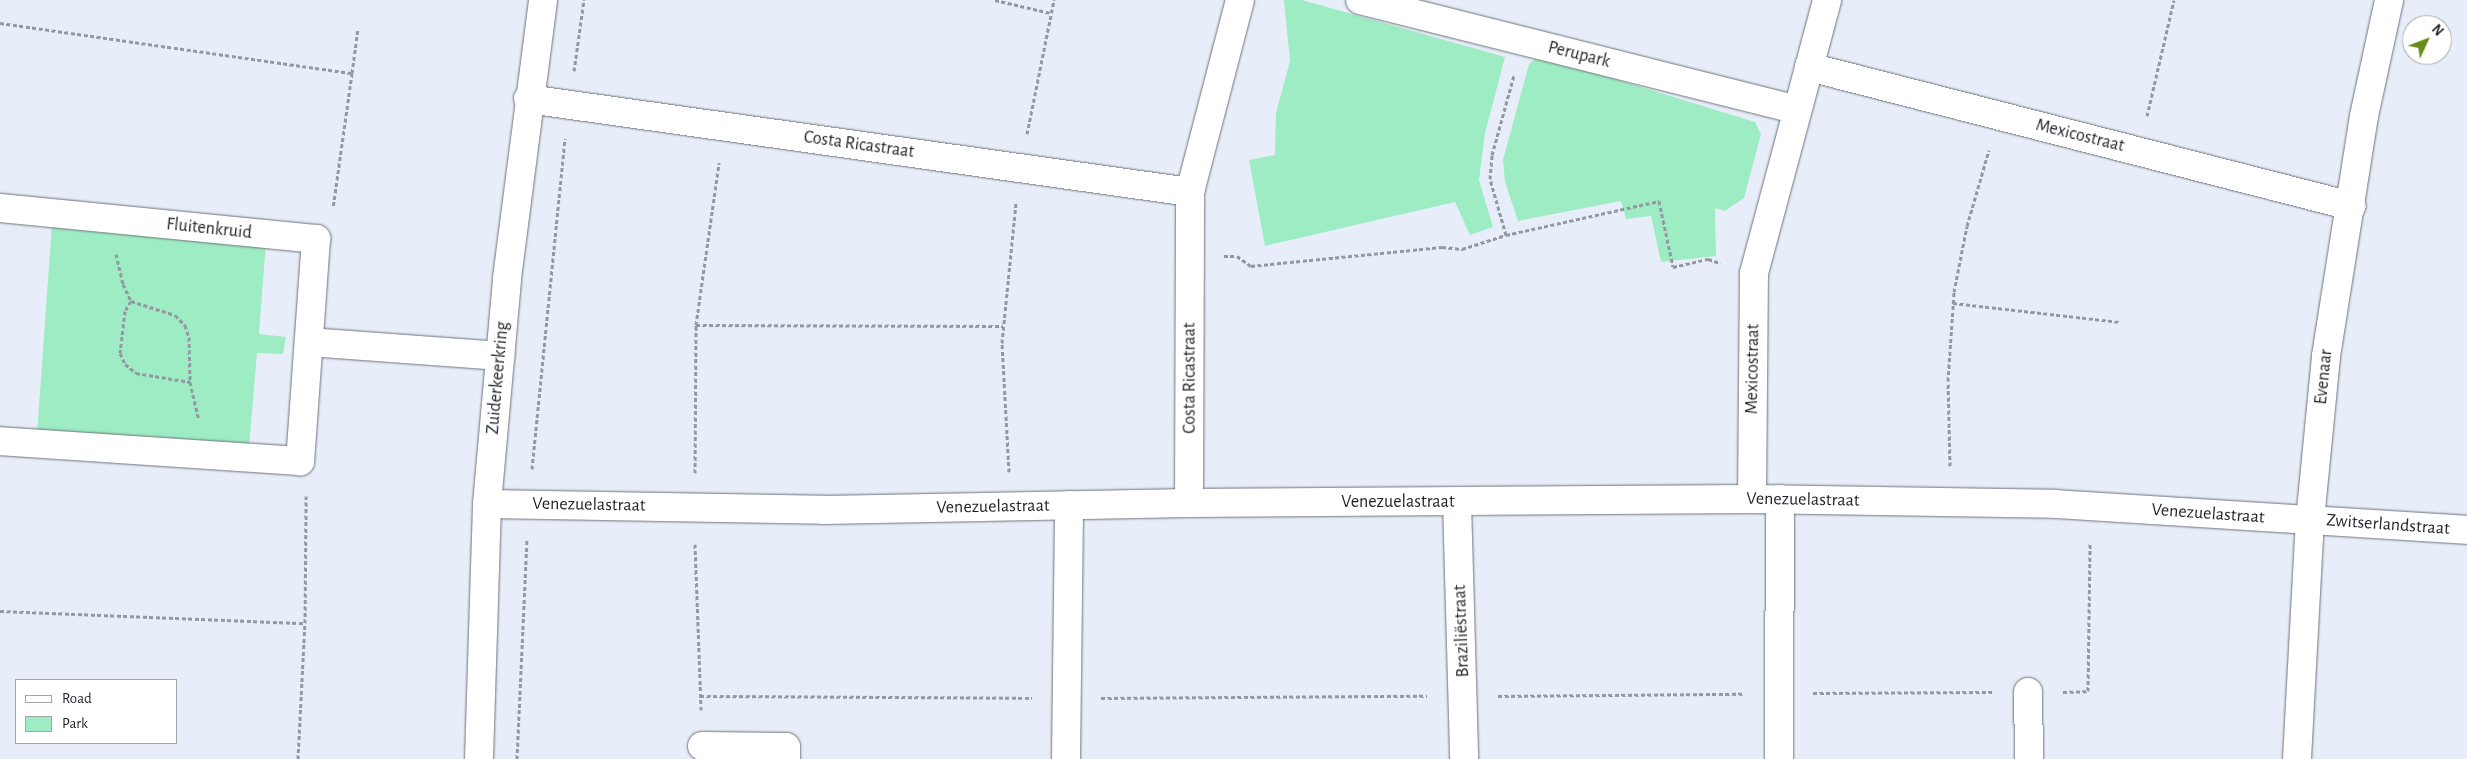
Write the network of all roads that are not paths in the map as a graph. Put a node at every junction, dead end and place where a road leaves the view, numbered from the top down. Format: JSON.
{"nodes":[{"id":1,"x":542,"y":0,"type":"edge"},
{"id":2,"x":1240,"y":0,"type":"edge"},
{"id":3,"x":1360,"y":0,"type":"edge"},
{"id":4,"x":1827,"y":0,"type":"edge"},
{"id":5,"x":2389,"y":0,"type":"edge"},
{"id":6,"x":1809,"y":67,"type":"junction"},
{"id":7,"x":528,"y":99,"type":"junction"},
{"id":8,"x":1797,"y":110,"type":"junction"},
{"id":9,"x":1190,"y":192,"type":"junction"},
{"id":10,"x":2351,"y":206,"type":"junction"},
{"id":11,"x":0,"y":208,"type":"edge"},
{"id":12,"x":309,"y":342,"type":"junction"},
{"id":13,"x":500,"y":356,"type":"junction"},
{"id":14,"x":0,"y":442,"type":"edge"},
{"id":15,"x":1752,"y":499,"type":"junction"},
{"id":16,"x":1780,"y":499,"type":"junction"},
{"id":17,"x":1457,"y":502,"type":"junction"},
{"id":18,"x":1190,"y":503,"type":"junction"},
{"id":19,"x":487,"y":504,"type":"junction"},
{"id":20,"x":1069,"y":506,"type":"junction"},
{"id":21,"x":2310,"y":520,"type":"junction"},
{"id":22,"x":2467,"y":530,"type":"edge"},
{"id":23,"x":2028,"y":692,"type":"dead end"},
{"id":24,"x":702,"y":746,"type":"road end"},
{"id":25,"x":479,"y":759,"type":"edge"},
{"id":26,"x":786,"y":759,"type":"edge"},
{"id":27,"x":1066,"y":759,"type":"edge"},
{"id":28,"x":1464,"y":759,"type":"edge"},
{"id":29,"x":1779,"y":759,"type":"edge"},
{"id":30,"x":2029,"y":759,"type":"edge"},
{"id":31,"x":2297,"y":759,"type":"edge"}],
"edges":[{"from":1,"to":7,"type":"street","name":"Zuiderkeerkring"},
{"from":2,"to":9,"type":"street","name":"Costa Ricastraat"},
{"from":3,"to":8,"type":"street","name":"Perupark"},
{"from":4,"to":6,"type":"street","name":"Mexicostraat"},
{"from":5,"to":10,"type":"street","name":"Evenaar"},
{"from":6,"to":8,"type":"street","name":"Mexicostraat"},
{"from":6,"to":10,"type":"street","name":"Mexicostraat"},
{"from":7,"to":9,"type":"street","name":"Costa Ricastraat"},
{"from":7,"to":13,"type":"street","name":"Zuiderkeerkring"},
{"from":8,"to":15,"type":"street","name":"Mexicostraat"},
{"from":9,"to":18,"type":"street","name":"Costa Ricastraat"},
{"from":10,"to":21,"type":"street","name":"Evenaar"},
{"from":11,"to":12,"type":"street","name":"Fluitenkruid"},
{"from":12,"to":13,"type":"street"},
{"from":12,"to":14,"type":"street"},
{"from":13,"to":19,"type":"street","name":"Zuiderkeerkring"},
{"from":15,"to":16,"type":"street","name":"Venezuelastraat"},
{"from":15,"to":17,"type":"street","name":"Venezuelastraat"},
{"from":16,"to":21,"type":"street","name":"Venezuelastraat"},
{"from":16,"to":29,"type":"street"},
{"from":17,"to":18,"type":"street","name":"Venezuelastraat"},
{"from":17,"to":28,"type":"street","name":"Braziliëstraat"},
{"from":18,"to":20,"type":"street","name":"Venezuelastraat"},
{"from":19,"to":20,"type":"street","name":"Venezuelastraat"},
{"from":19,"to":25,"type":"street","name":"Zuiderkeerkring"},
{"from":20,"to":27,"type":"street"},
{"from":21,"to":22,"type":"street","name":"Zwitserlandstraat"},
{"from":21,"to":31,"type":"street","name":"Evenaar"},
{"from":23,"to":30,"type":"street"},
{"from":24,"to":26,"type":"street"}]}
